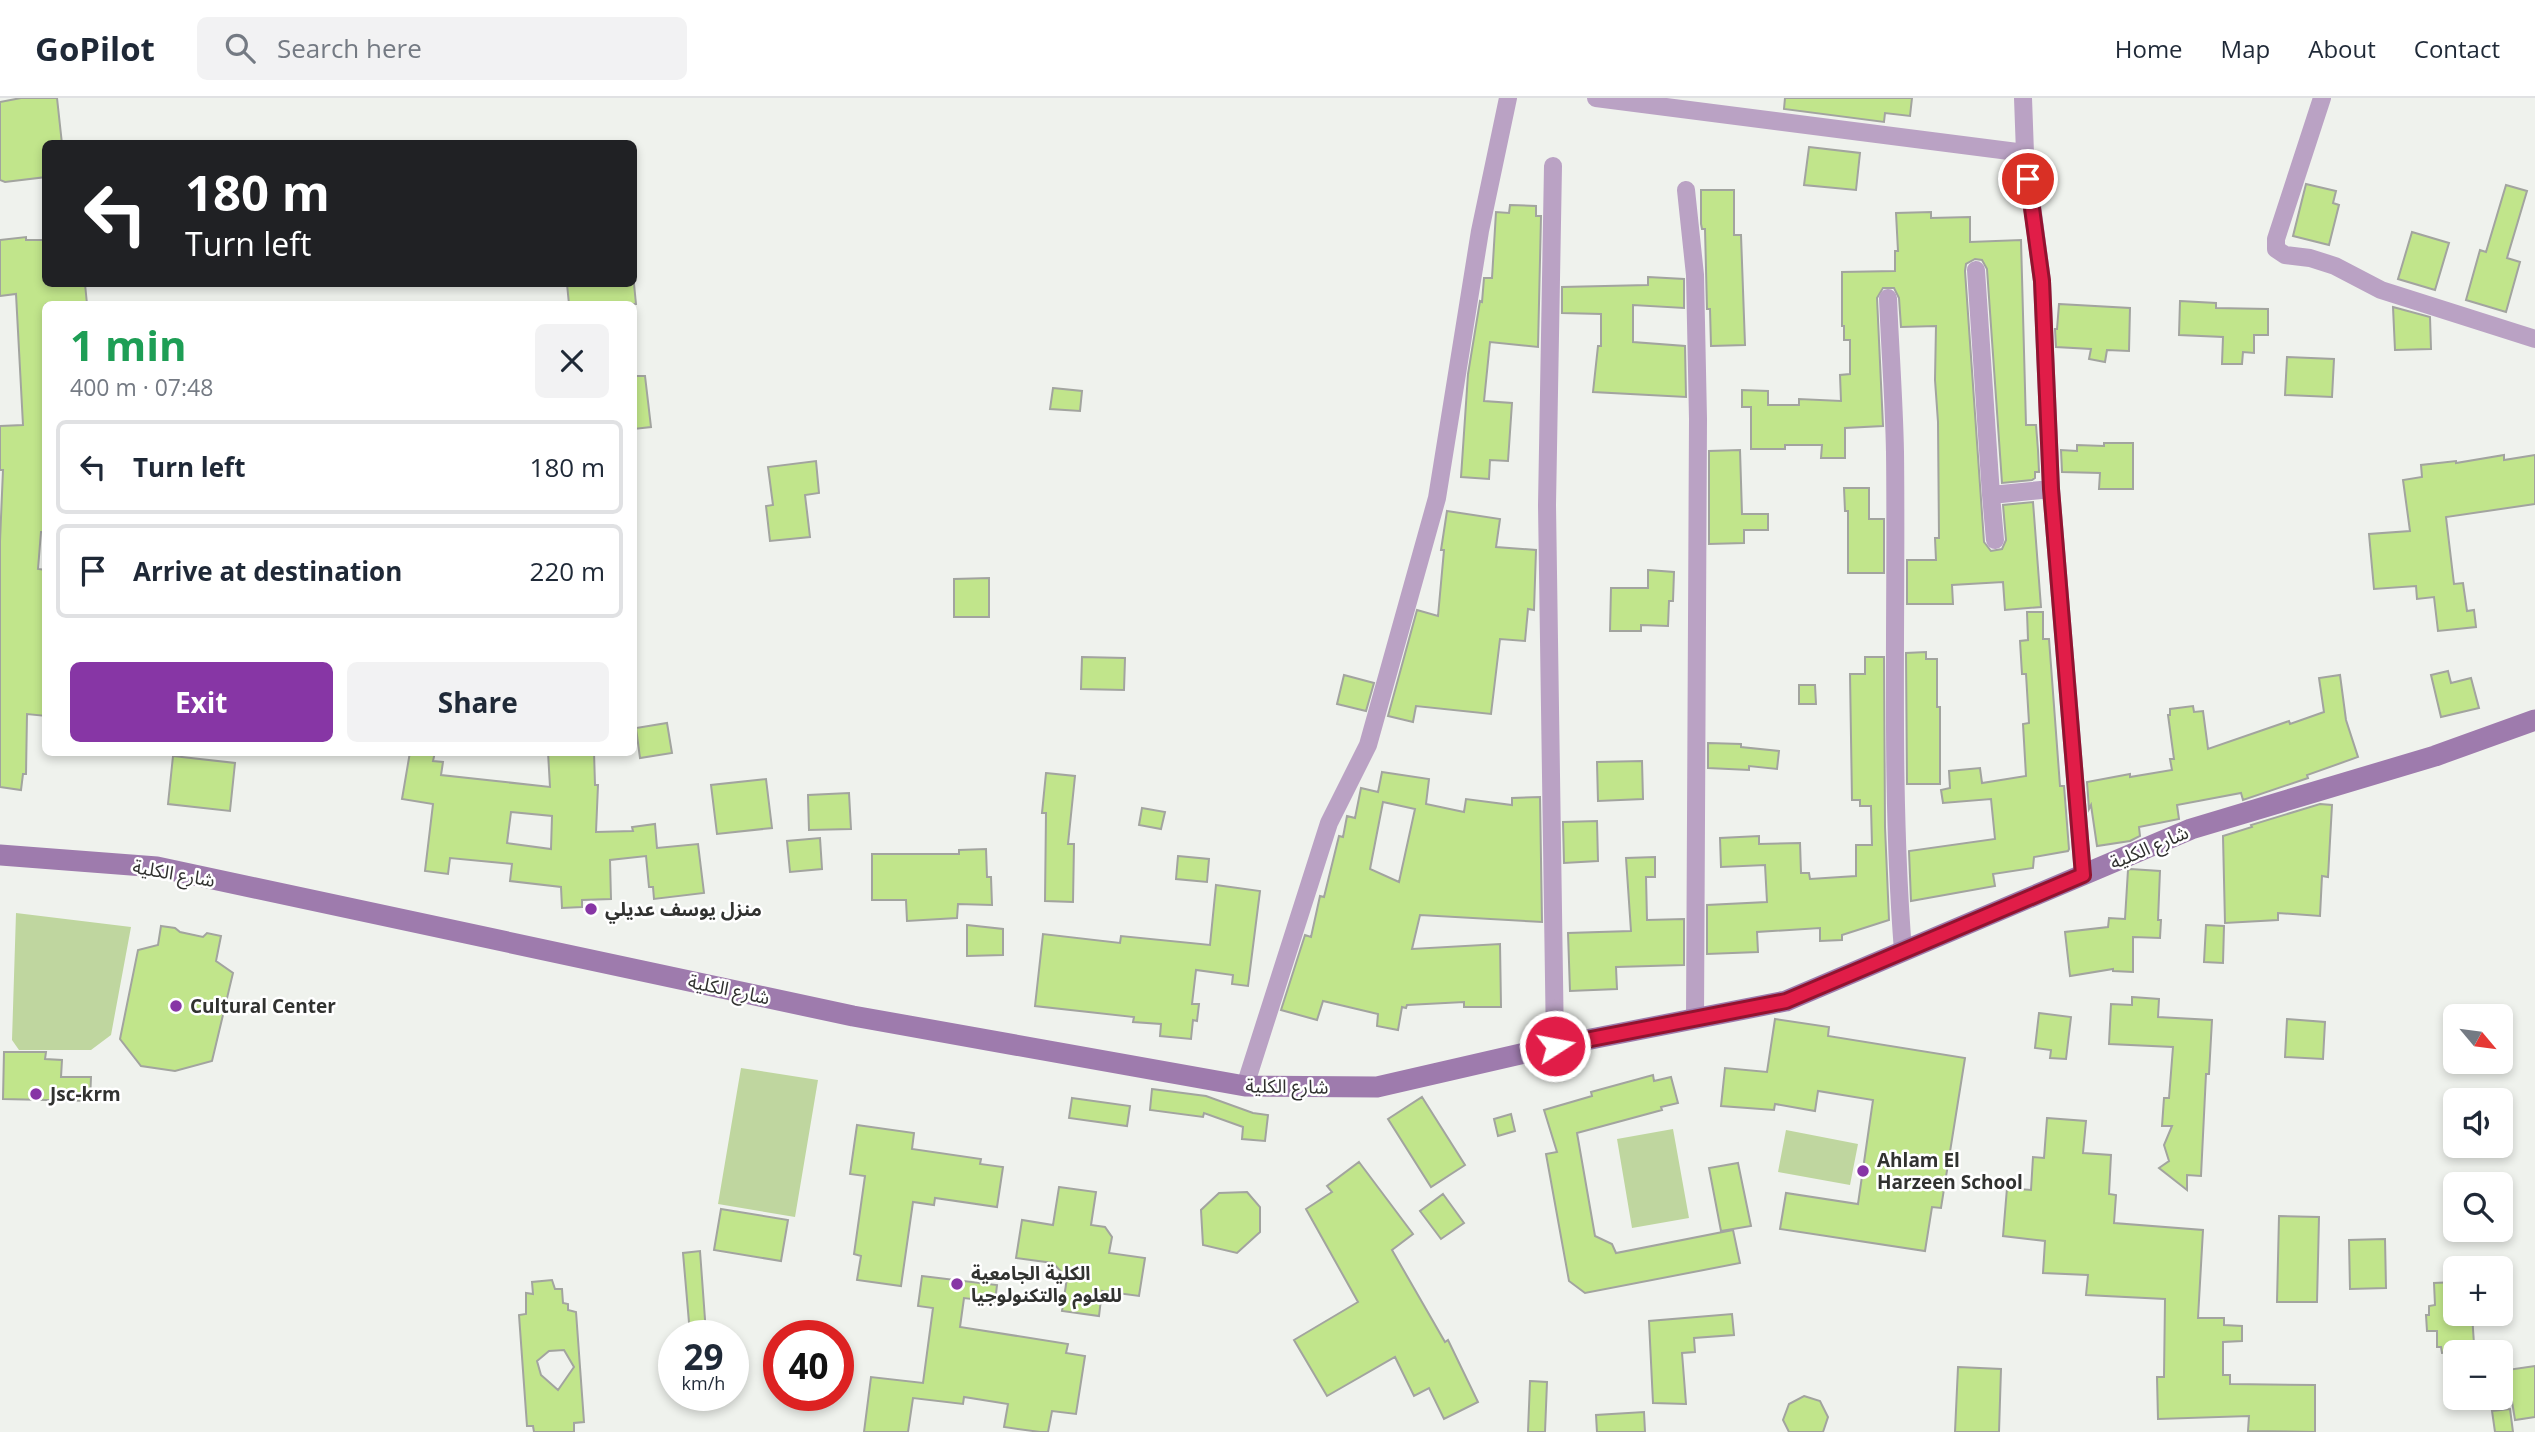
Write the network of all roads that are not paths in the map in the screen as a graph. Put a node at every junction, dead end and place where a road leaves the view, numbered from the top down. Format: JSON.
{"nodes":[{"id":1,"x":1508,"y":98,"type":"edge"},
{"id":2,"x":1596,"y":98,"type":"edge"},
{"id":3,"x":2023,"y":98,"type":"edge"},
{"id":4,"x":2322,"y":98,"type":"edge"},
{"id":5,"x":2025,"y":153,"type":"junction"},
{"id":6,"x":1553,"y":166,"type":"dead end"},
{"id":7,"x":1686,"y":190,"type":"dead end"},
{"id":8,"x":1976,"y":270,"type":"dead end"},
{"id":9,"x":1888,"y":298,"type":"dead end"},
{"id":10,"x":2535,"y":340,"type":"edge"},
{"id":11,"x":2051,"y":489,"type":"junction"},
{"id":12,"x":1992,"y":495,"type":"junction"},
{"id":13,"x":1995,"y":540,"type":"dead end"},
{"id":14,"x":2535,"y":720,"type":"edge"},
{"id":15,"x":0,"y":855,"type":"edge"},
{"id":16,"x":2083,"y":875,"type":"junction"},
{"id":17,"x":1903,"y":951,"type":"junction"},
{"id":18,"x":1695,"y":1019,"type":"junction"},
{"id":19,"x":1555,"y":1046,"type":"junction"},
{"id":20,"x":1245,"y":1086,"type":"junction"}],
"edges":[{"from":1,"to":20,"type":"street"},
{"from":2,"to":5,"type":"street"},
{"from":3,"to":5,"type":"street"},
{"from":4,"to":10,"type":"street"},
{"from":5,"to":11,"type":"street"},
{"from":6,"to":19,"type":"street"},
{"from":7,"to":18,"type":"street"},
{"from":8,"to":12,"type":"street"},
{"from":9,"to":17,"type":"street"},
{"from":11,"to":12,"type":"street"},
{"from":11,"to":16,"type":"street"},
{"from":12,"to":13,"type":"street"},
{"from":14,"to":16,"type":"street","name":"شارع الكلية"},
{"from":15,"to":20,"type":"street","name":"شارع الكلية"},
{"from":16,"to":17,"type":"street","name":"شارع الكلية"},
{"from":17,"to":18,"type":"street","name":"شارع الكلية"},
{"from":18,"to":19,"type":"street","name":"شارع الكلية"},
{"from":19,"to":20,"type":"street","name":"شارع الكلية"}]}
